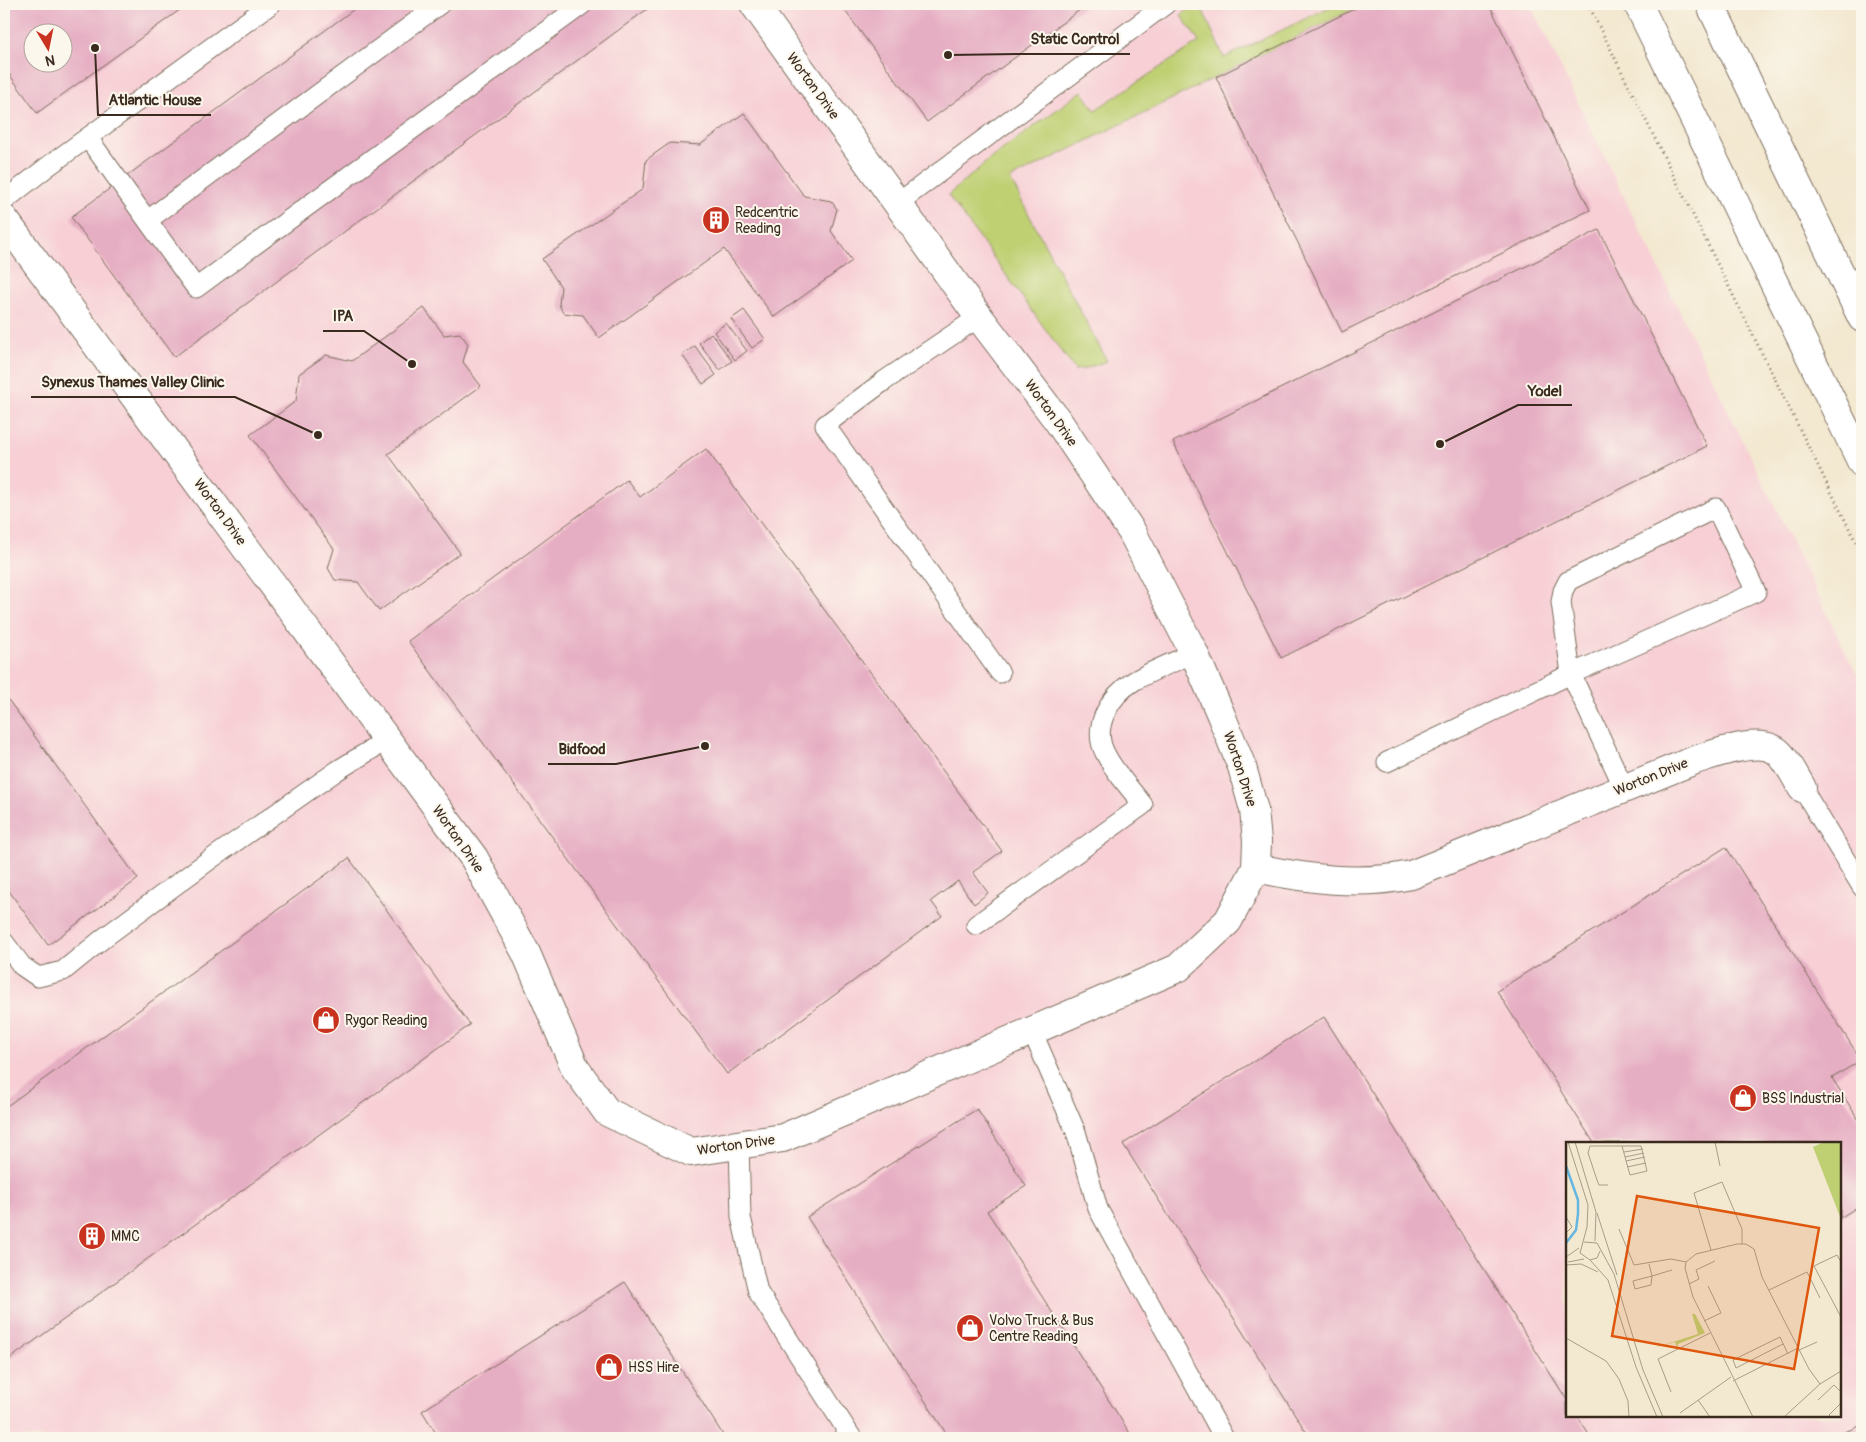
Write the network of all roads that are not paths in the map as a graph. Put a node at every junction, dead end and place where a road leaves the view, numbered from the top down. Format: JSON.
{"nodes":[{"id":1,"x":272,"y":4,"type":"edge"},
{"id":2,"x":440,"y":4,"type":"edge"},
{"id":3,"x":583,"y":4,"type":"edge"},
{"id":4,"x":754,"y":4,"type":"edge"},
{"id":5,"x":1166,"y":4,"type":"edge"},
{"id":6,"x":1638,"y":4,"type":"edge"},
{"id":7,"x":1710,"y":4,"type":"edge"},
{"id":8,"x":88,"y":138,"type":"junction"},
{"id":9,"x":4,"y":201,"type":"edge"},
{"id":10,"x":898,"y":203,"type":"junction"},
{"id":11,"x":4,"y":219,"type":"edge"},
{"id":12,"x":148,"y":220,"type":"junction"},
{"id":13,"x":978,"y":317,"type":"junction"},
{"id":14,"x":1862,"y":318,"type":"edge"},
{"id":15,"x":1862,"y":464,"type":"edge"},
{"id":16,"x":1194,"y":653,"type":"junction"},
{"id":17,"x":1000,"y":674,"type":"dead end"},
{"id":18,"x":1571,"y":674,"type":"junction"},
{"id":19,"x":387,"y":740,"type":"junction"},
{"id":20,"x":1387,"y":762,"type":"dead end"},
{"id":21,"x":1624,"y":788,"type":"junction"},
{"id":22,"x":1802,"y":788,"type":"joint"},
{"id":23,"x":1256,"y":868,"type":"junction"},
{"id":24,"x":1862,"y":888,"type":"edge"},
{"id":25,"x":976,"y":924,"type":"dead end"},
{"id":26,"x":4,"y":942,"type":"edge"},
{"id":27,"x":1032,"y":1030,"type":"junction"},
{"id":28,"x":739,"y":1145,"type":"junction"},
{"id":29,"x":852,"y":1438,"type":"edge"},
{"id":30,"x":1224,"y":1438,"type":"edge"}],
"edges":[{"from":1,"to":8,"type":"lane"},
{"from":2,"to":12,"type":"lane"},
{"from":3,"to":12,"type":"lane"},
{"from":4,"to":10,"type":"main road","name":"Worton Drive"},
{"from":5,"to":10,"type":"lane"},
{"from":6,"to":15,"type":"main road"},
{"from":7,"to":14,"type":"main road"},
{"from":8,"to":9,"type":"lane"},
{"from":8,"to":12,"type":"lane"},
{"from":10,"to":13,"type":"main road","name":"Worton Drive"},
{"from":11,"to":19,"type":"main road","name":"Worton Drive"},
{"from":13,"to":16,"type":"main road","name":"Worton Drive"},
{"from":13,"to":17,"type":"lane"},
{"from":16,"to":23,"type":"main road","name":"Worton Drive"},
{"from":16,"to":25,"type":"lane"},
{"from":18,"to":18,"type":"lane"},
{"from":18,"to":20,"type":"lane"},
{"from":18,"to":21,"type":"lane"},
{"from":19,"to":26,"type":"lane"},
{"from":19,"to":28,"type":"main road","name":"Worton Drive"},
{"from":21,"to":22,"type":"main road","name":"Worton Drive"},
{"from":21,"to":23,"type":"main road","name":"Worton Drive"},
{"from":22,"to":24,"type":"lane"},
{"from":23,"to":27,"type":"main road","name":"Worton Drive"},
{"from":27,"to":28,"type":"main road","name":"Worton Drive"},
{"from":27,"to":30,"type":"lane"},
{"from":28,"to":29,"type":"lane"}]}
